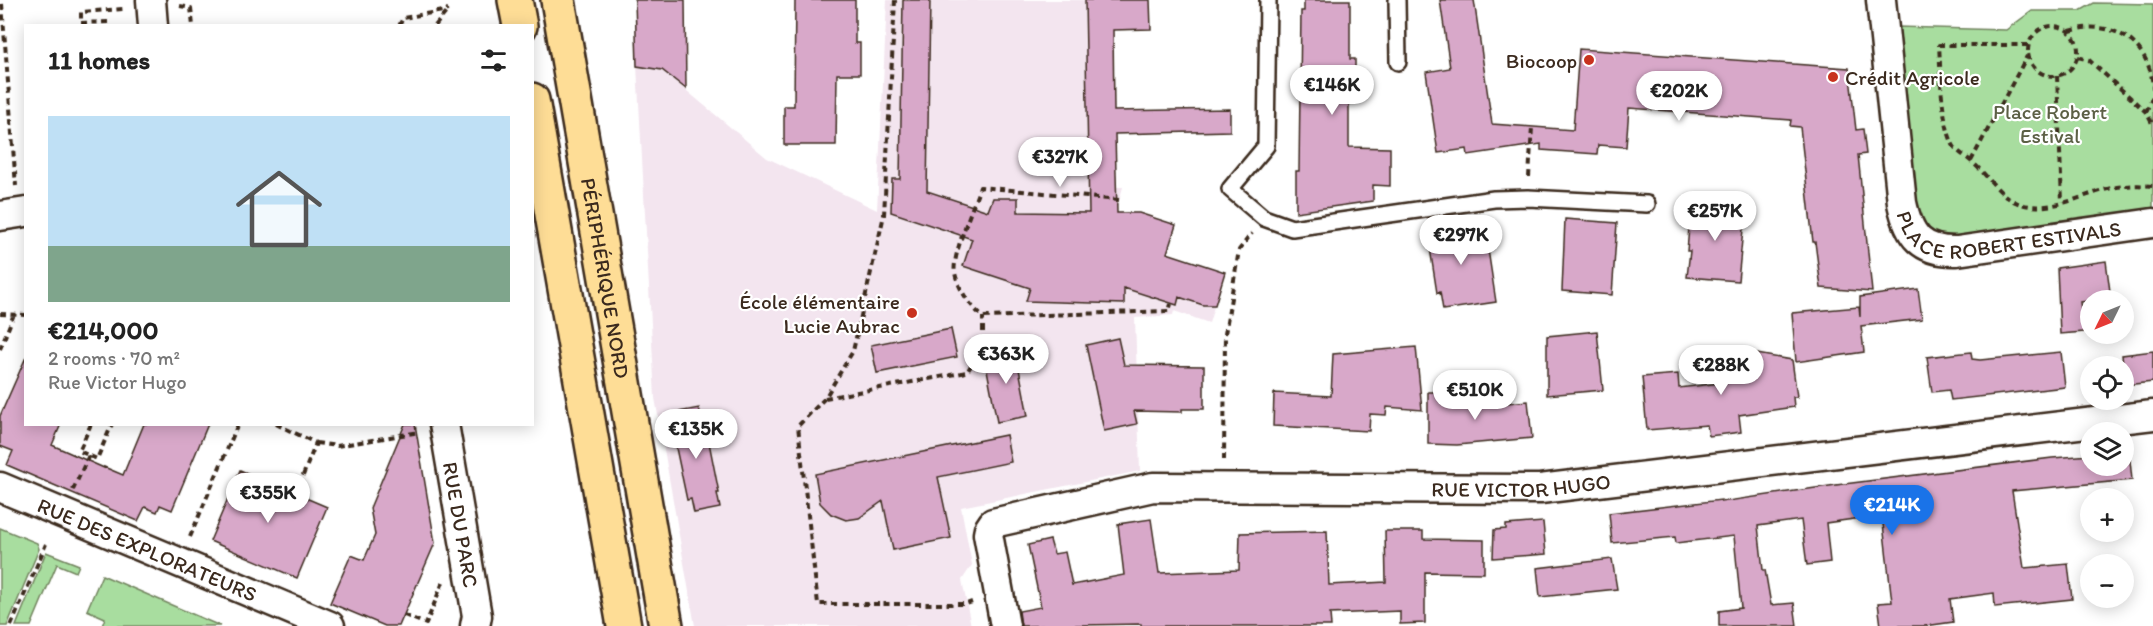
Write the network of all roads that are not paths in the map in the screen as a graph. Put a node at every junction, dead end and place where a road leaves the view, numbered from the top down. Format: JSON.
{"nodes":[{"id":1,"x":151,"y":0,"type":"edge"},
{"id":2,"x":558,"y":0,"type":"edge"},
{"id":3,"x":1268,"y":0,"type":"edge"},
{"id":4,"x":1397,"y":0,"type":"edge"},
{"id":5,"x":1881,"y":0,"type":"edge"},
{"id":6,"x":153,"y":24,"type":"edge"},
{"id":7,"x":1398,"y":62,"type":"dead end"},
{"id":8,"x":534,"y":111,"type":"edge"},
{"id":9,"x":21,"y":202,"type":"edge"},
{"id":10,"x":1647,"y":204,"type":"dead end"},
{"id":11,"x":0,"y":216,"type":"edge"},
{"id":12,"x":2153,"y":223,"type":"edge"},
{"id":13,"x":2153,"y":415,"type":"edge"},
{"id":14,"x":433,"y":428,"type":"edge"},
{"id":15,"x":0,"y":487,"type":"edge"},
{"id":16,"x":330,"y":626,"type":"edge"},
{"id":17,"x":475,"y":626,"type":"edge"},
{"id":18,"x":624,"y":626,"type":"edge"},
{"id":19,"x":666,"y":626,"type":"edge"},
{"id":20,"x":1005,"y":626,"type":"edge"}],
"edges":[{"from":1,"to":6,"type":"street"},
{"from":2,"to":19,"type":"highway","name":"PÉRIPHÉRIQUE NORD"},
{"from":3,"to":10,"type":"lane"},
{"from":4,"to":7,"type":"lane"},
{"from":5,"to":12,"type":"street","name":"PLACE ROBERT ESTIVALS"},
{"from":8,"to":18,"type":"highway","name":"PÉRIPHÉRIQUE NORD"},
{"from":9,"to":11,"type":"street"},
{"from":13,"to":20,"type":"street","name":"RUE VICTOR HUGO"},
{"from":14,"to":17,"type":"street","name":"RUE DU PARC"},
{"from":15,"to":16,"type":"street","name":"RUE DES EXPLORATEURS"}]}
